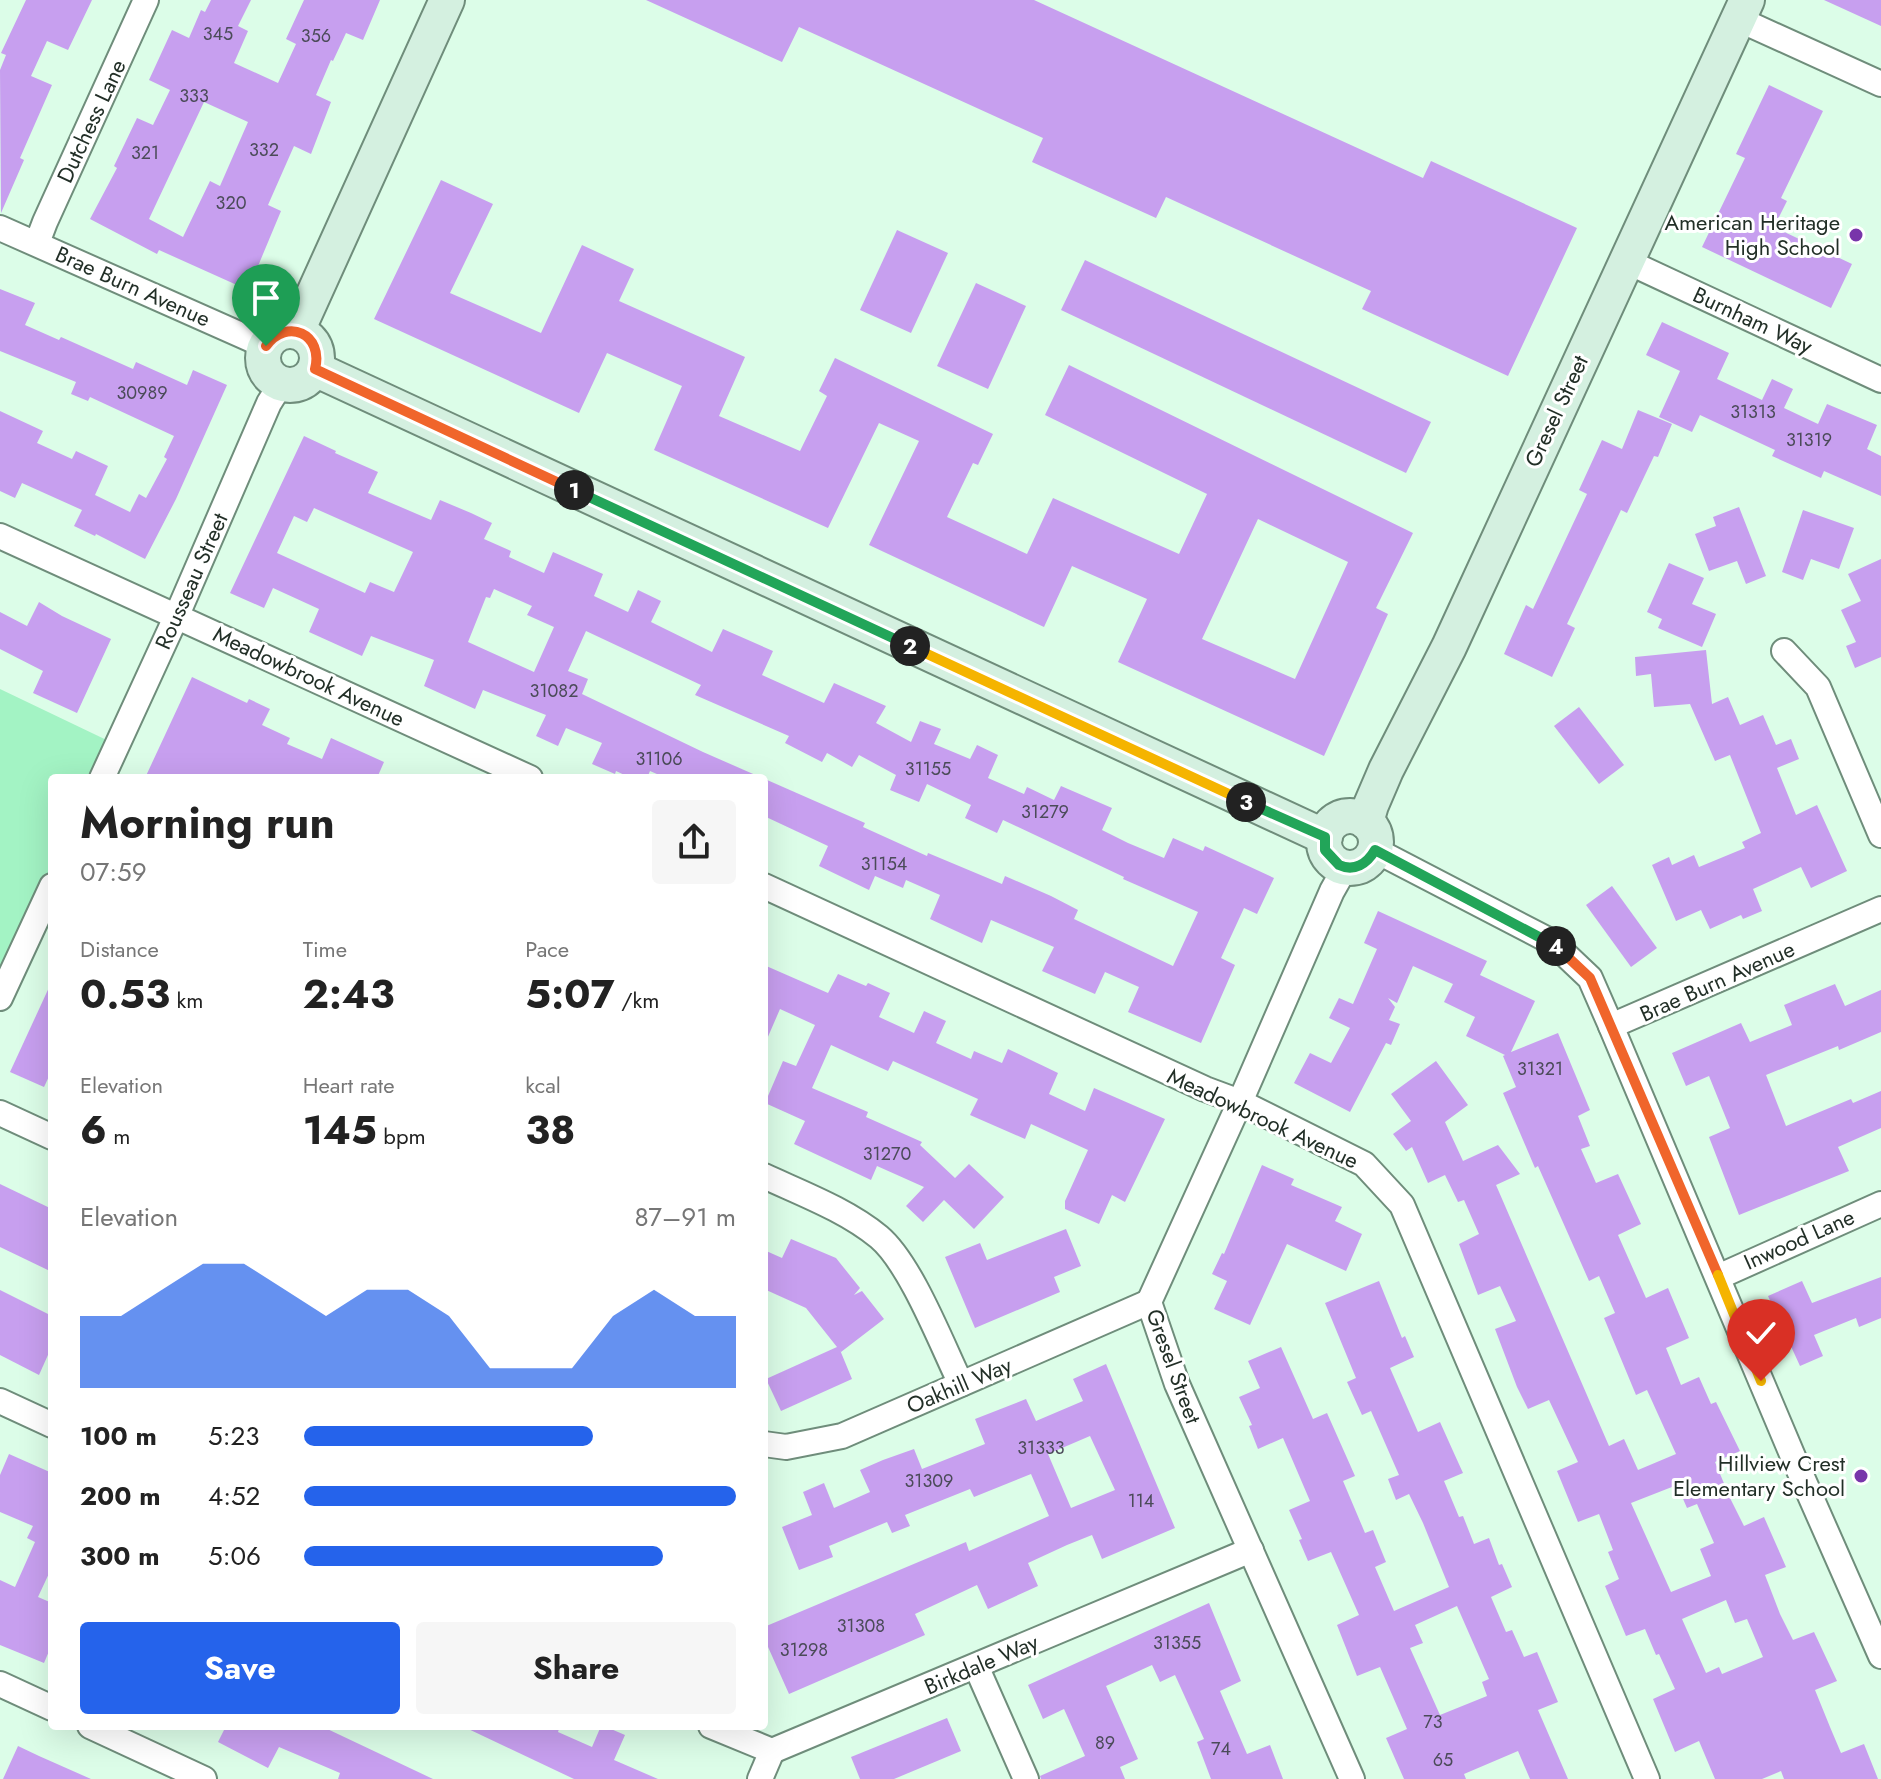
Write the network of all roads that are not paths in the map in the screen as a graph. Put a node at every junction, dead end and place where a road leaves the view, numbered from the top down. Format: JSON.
{"nodes":[{"id":1,"x":146,"y":0,"type":"edge"},
{"id":2,"x":447,"y":0,"type":"edge"},
{"id":3,"x":1743,"y":10,"type":"edge"},
{"id":4,"x":1881,"y":84,"type":"edge"},
{"id":5,"x":0,"y":228,"type":"edge"},
{"id":6,"x":37,"y":243,"type":"junction"},
{"id":7,"x":1626,"y":261,"type":"junction"},
{"id":8,"x":297,"y":331,"type":"junction"},
{"id":9,"x":266,"y":346,"type":"junction"},
{"id":10,"x":315,"y":369,"type":"junction"},
{"id":11,"x":1881,"y":380,"type":"edge"},
{"id":12,"x":281,"y":384,"type":"junction"},
{"id":13,"x":0,"y":536,"type":"edge"},
{"id":14,"x":177,"y":615,"type":"junction"},
{"id":15,"x":1784,"y":651,"type":"dead end"},
{"id":16,"x":104,"y":774,"type":"edge"},
{"id":17,"x":521,"y":774,"type":"edge"},
{"id":18,"x":1881,"y":835,"type":"edge"},
{"id":19,"x":1370,"y":836,"type":"junction"},
{"id":20,"x":1325,"y":837,"type":"junction"},
{"id":21,"x":1345,"y":868,"type":"junction"},
{"id":22,"x":768,"y":888,"type":"edge"},
{"id":23,"x":48,"y":895,"type":"edge"},
{"id":24,"x":1881,"y":909,"type":"edge"},
{"id":25,"x":0,"y":998,"type":"edge"},
{"id":26,"x":1611,"y":1026,"type":"junction"},
{"id":27,"x":1240,"y":1102,"type":"junction"},
{"id":28,"x":0,"y":1113,"type":"edge"},
{"id":29,"x":48,"y":1135,"type":"edge"},
{"id":30,"x":768,"y":1178,"type":"edge"},
{"id":31,"x":1881,"y":1204,"type":"edge"},
{"id":32,"x":1718,"y":1277,"type":"junction"},
{"id":33,"x":1149,"y":1302,"type":"junction"},
{"id":34,"x":961,"y":1384,"type":"junction"},
{"id":35,"x":0,"y":1401,"type":"edge"},
{"id":36,"x":48,"y":1423,"type":"edge"},
{"id":37,"x":768,"y":1445,"type":"edge"},
{"id":38,"x":1251,"y":1550,"type":"junction"},
{"id":39,"x":1881,"y":1656,"type":"edge"},
{"id":40,"x":976,"y":1666,"type":"junction"},
{"id":41,"x":0,"y":1684,"type":"edge"},
{"id":42,"x":48,"y":1706,"type":"edge"},
{"id":43,"x":99,"y":1730,"type":"edge"},
{"id":44,"x":721,"y":1730,"type":"edge"},
{"id":45,"x":772,"y":1751,"type":"junction"},
{"id":46,"x":204,"y":1779,"type":"edge"},
{"id":47,"x":760,"y":1779,"type":"edge"},
{"id":48,"x":1026,"y":1779,"type":"edge"},
{"id":49,"x":1352,"y":1779,"type":"edge"},
{"id":50,"x":1647,"y":1779,"type":"edge"}],
"edges":[{"from":1,"to":6,"type":"street","name":"Dutchess Lane"},
{"from":2,"to":8,"type":"street"},
{"from":3,"to":4,"type":"street"},
{"from":3,"to":7,"type":"street","name":"Gresel Street"},
{"from":5,"to":6,"type":"street","name":"Brae Burn Avenue"},
{"from":6,"to":9,"type":"street","name":"Brae Burn Avenue"},
{"from":7,"to":11,"type":"street","name":"Burnham Way"},
{"from":7,"to":19,"type":"street","name":"Gresel Street"},
{"from":8,"to":9,"type":"street"},
{"from":8,"to":10,"type":"street"},
{"from":9,"to":12,"type":"street"},
{"from":10,"to":12,"type":"street"},
{"from":10,"to":20,"type":"street"},
{"from":12,"to":14,"type":"street","name":"Rousseau Street"},
{"from":13,"to":14,"type":"street","name":"Meadowbrook Avenue"},
{"from":14,"to":16,"type":"street","name":"Rousseau Street"},
{"from":14,"to":17,"type":"street","name":"Meadowbrook Avenue"},
{"from":15,"to":18,"type":"street"},
{"from":19,"to":20,"type":"street"},
{"from":19,"to":21,"type":"street"},
{"from":19,"to":26,"type":"street","name":"Brae Burn Avenue"},
{"from":20,"to":21,"type":"street"},
{"from":21,"to":27,"type":"street","name":"Gresel Street"},
{"from":22,"to":27,"type":"street","name":"Meadowbrook Avenue"},
{"from":23,"to":25,"type":"street"},
{"from":24,"to":26,"type":"street","name":"Brae Burn Avenue"},
{"from":26,"to":32,"type":"street"},
{"from":27,"to":33,"type":"street","name":"Gresel Street"},
{"from":27,"to":50,"type":"street","name":"Meadowbrook Avenue"},
{"from":28,"to":29,"type":"street"},
{"from":30,"to":34,"type":"street"},
{"from":31,"to":32,"type":"street","name":"Inwood Lane"},
{"from":32,"to":39,"type":"street"},
{"from":33,"to":34,"type":"street","name":"Oakhill Way"},
{"from":33,"to":38,"type":"street","name":"Gresel Street"},
{"from":34,"to":37,"type":"street","name":"Oakhill Way"},
{"from":35,"to":36,"type":"street"},
{"from":38,"to":40,"type":"street","name":"Birkdale Way"},
{"from":38,"to":49,"type":"street","name":"Gresel Street"},
{"from":40,"to":45,"type":"street","name":"Birkdale Way"},
{"from":40,"to":48,"type":"street"},
{"from":41,"to":42,"type":"street"},
{"from":43,"to":46,"type":"street"},
{"from":44,"to":45,"type":"street"},
{"from":45,"to":47,"type":"street"}]}
